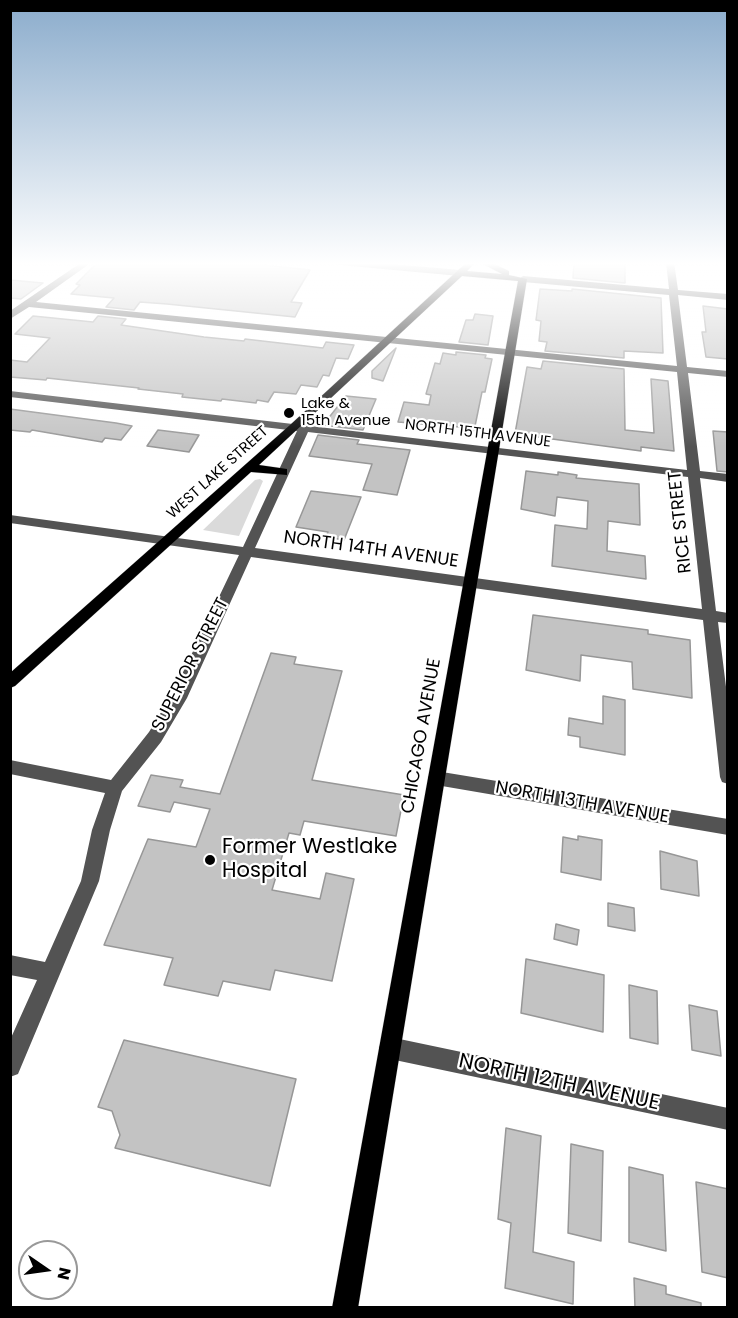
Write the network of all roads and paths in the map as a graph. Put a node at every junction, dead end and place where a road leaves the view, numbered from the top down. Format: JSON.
{"nodes":[{"id":1,"x":222,"y":324,"type":"edge"},
{"id":2,"x":405,"y":324,"type":"edge"},
{"id":3,"x":515,"y":324,"type":"edge"},
{"id":4,"x":677,"y":324,"type":"edge"},
{"id":5,"x":387,"y":340,"type":"junction"},
{"id":6,"x":510,"y":352,"type":"junction"},
{"id":7,"x":682,"y":369,"type":"junction"},
{"id":8,"x":728,"y":374,"type":"edge"},
{"id":9,"x":10,"y":394,"type":"edge"},
{"id":10,"x":299,"y":427,"type":"junction"},
{"id":11,"x":493,"y":451,"type":"junction"},
{"id":12,"x":246,"y":469,"type":"junction"},
{"id":13,"x":283,"y":472,"type":"junction"},
{"id":14,"x":694,"y":474,"type":"junction"},
{"id":15,"x":728,"y":478,"type":"edge"},
{"id":16,"x":10,"y":519,"type":"edge"},
{"id":17,"x":166,"y":541,"type":"junction"},
{"id":18,"x":247,"y":551,"type":"junction"},
{"id":19,"x":470,"y":582,"type":"junction"},
{"id":20,"x":710,"y":615,"type":"junction"},
{"id":21,"x":728,"y":618,"type":"edge"},
{"id":22,"x":10,"y":682,"type":"edge"},
{"id":23,"x":10,"y":767,"type":"edge"},
{"id":24,"x":728,"y":777,"type":"edge"},
{"id":25,"x":436,"y":778,"type":"junction"},
{"id":26,"x":115,"y":788,"type":"junction"},
{"id":27,"x":728,"y":827,"type":"edge"},
{"id":28,"x":10,"y":965,"type":"edge"},
{"id":29,"x":52,"y":974,"type":"junction"},
{"id":30,"x":390,"y":1048,"type":"junction"},
{"id":31,"x":10,"y":1066,"type":"edge"},
{"id":32,"x":728,"y":1119,"type":"edge"},
{"id":33,"x":345,"y":1308,"type":"edge"}],
"edges":[{"from":1,"to":5,"type":"street"},
{"from":2,"to":5,"type":"main road","name":"WEST LAKE STREET"},
{"from":3,"to":6,"type":"main road","name":"CHICAGO AVENUE"},
{"from":4,"to":7,"type":"street","name":"RICE STREET"},
{"from":5,"to":6,"type":"street"},
{"from":5,"to":10,"type":"main road","name":"WEST LAKE STREET"},
{"from":6,"to":7,"type":"street"},
{"from":6,"to":11,"type":"main road","name":"CHICAGO AVENUE"},
{"from":7,"to":8,"type":"street"},
{"from":7,"to":14,"type":"street","name":"RICE STREET"},
{"from":9,"to":10,"type":"street","name":"NORTH 15TH AVENUE"},
{"from":10,"to":11,"type":"street","name":"NORTH 15TH AVENUE"},
{"from":10,"to":12,"type":"main road","name":"WEST LAKE STREET"},
{"from":10,"to":13,"type":"street","name":"SUPERIOR STREET"},
{"from":11,"to":14,"type":"street","name":"NORTH 15TH AVENUE"},
{"from":11,"to":19,"type":"main road","name":"CHICAGO AVENUE"},
{"from":12,"to":13,"type":"main road"},
{"from":12,"to":17,"type":"main road","name":"WEST LAKE STREET"},
{"from":13,"to":18,"type":"street","name":"SUPERIOR STREET"},
{"from":14,"to":15,"type":"street","name":"NORTH 15TH AVENUE"},
{"from":14,"to":20,"type":"street","name":"RICE STREET"},
{"from":16,"to":17,"type":"street","name":"NORTH 14TH AVENUE"},
{"from":17,"to":18,"type":"street","name":"NORTH 14TH AVENUE"},
{"from":17,"to":22,"type":"main road","name":"WEST LAKE STREET"},
{"from":18,"to":19,"type":"street","name":"NORTH 14TH AVENUE"},
{"from":18,"to":26,"type":"street","name":"SUPERIOR STREET"},
{"from":19,"to":20,"type":"street","name":"NORTH 14TH AVENUE"},
{"from":19,"to":25,"type":"main road","name":"CHICAGO AVENUE"},
{"from":20,"to":21,"type":"street","name":"NORTH 14TH AVENUE"},
{"from":20,"to":24,"type":"street","name":"RICE STREET"},
{"from":23,"to":26,"type":"street"},
{"from":25,"to":27,"type":"street","name":"NORTH 13TH AVENUE"},
{"from":25,"to":30,"type":"main road","name":"CHICAGO AVENUE"},
{"from":26,"to":29,"type":"street","name":"SUPERIOR STREET"},
{"from":28,"to":29,"type":"street"},
{"from":29,"to":31,"type":"street","name":"SUPERIOR STREET"},
{"from":30,"to":32,"type":"street","name":"NORTH 12TH AVENUE"},
{"from":30,"to":33,"type":"main road","name":"CHICAGO AVENUE"}]}
